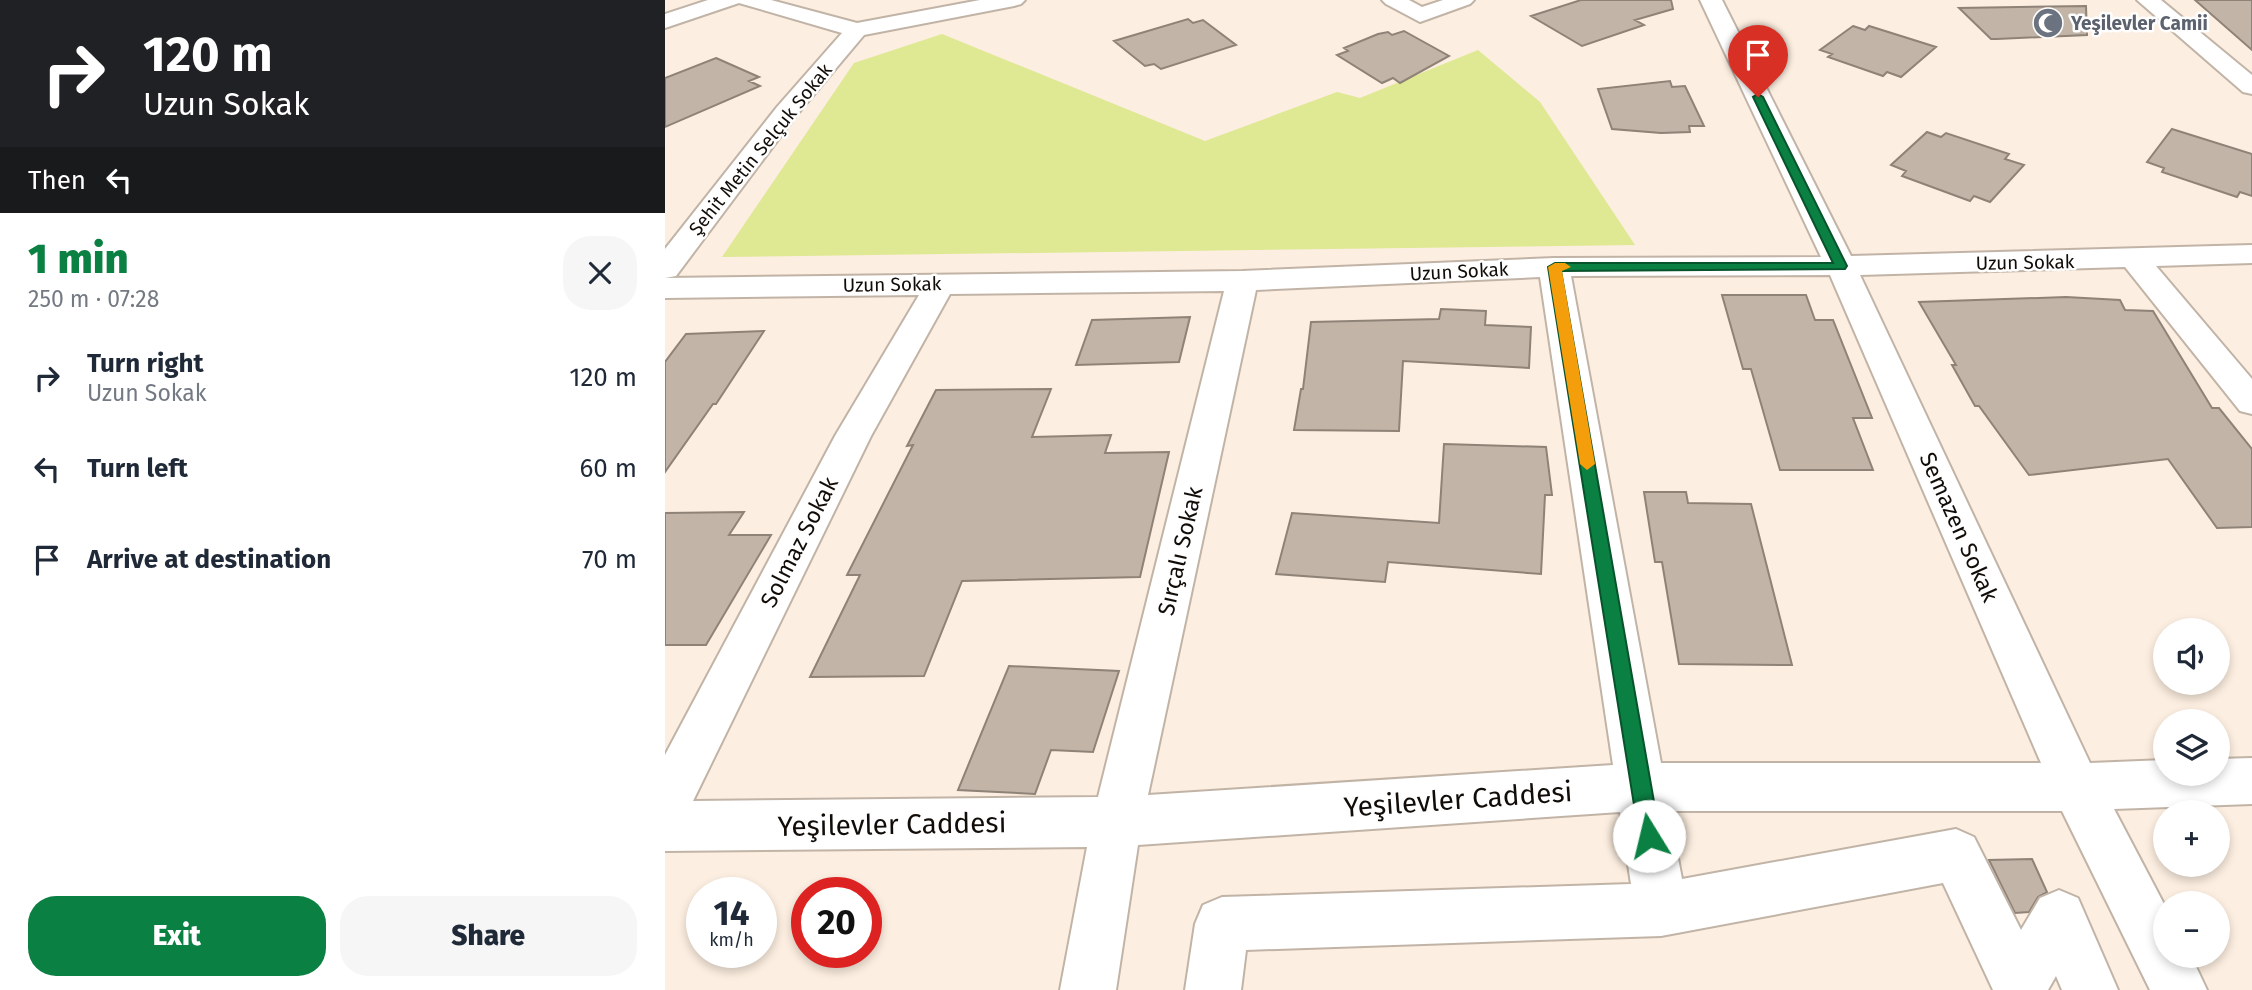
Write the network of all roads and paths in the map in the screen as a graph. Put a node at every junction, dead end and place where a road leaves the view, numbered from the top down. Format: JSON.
{"nodes":[{"id":1,"x":730,"y":0,"type":"edge"},
{"id":2,"x":747,"y":0,"type":"edge"},
{"id":3,"x":906,"y":0,"type":"edge"},
{"id":4,"x":1014,"y":0,"type":"edge"},
{"id":5,"x":1393,"y":0,"type":"edge"},
{"id":6,"x":1463,"y":0,"type":"edge"},
{"id":7,"x":1711,"y":0,"type":"edge"},
{"id":8,"x":2148,"y":0,"type":"edge"},
{"id":9,"x":949,"y":12,"type":"junction"},
{"id":10,"x":665,"y":22,"type":"edge"},
{"id":11,"x":857,"y":30,"type":"junction"},
{"id":12,"x":2252,"y":87,"type":"edge"},
{"id":13,"x":2252,"y":254,"type":"edge"},
{"id":14,"x":2135,"y":260,"type":"junction"},
{"id":15,"x":1841,"y":266,"type":"junction"},
{"id":16,"x":1555,"y":267,"type":"junction"},
{"id":17,"x":665,"y":269,"type":"edge"},
{"id":18,"x":1242,"y":281,"type":"junction"},
{"id":19,"x":941,"y":283,"type":"junction"},
{"id":20,"x":665,"y":288,"type":"edge"},
{"id":21,"x":2252,"y":402,"type":"edge"},
{"id":22,"x":2252,"y":781,"type":"edge"},
{"id":23,"x":1642,"y":787,"type":"junction"},
{"id":24,"x":2076,"y":787,"type":"junction"},
{"id":25,"x":665,"y":805,"type":"edge"},
{"id":26,"x":1117,"y":822,"type":"junction"},
{"id":27,"x":665,"y":826,"type":"edge"},
{"id":28,"x":1661,"y":909,"type":"junction"},
{"id":29,"x":1088,"y":990,"type":"edge"},
{"id":30,"x":1213,"y":990,"type":"edge"},
{"id":31,"x":2090,"y":990,"type":"edge"},
{"id":32,"x":2179,"y":990,"type":"edge"}],
"edges":[{"from":1,"to":10,"type":"street"},
{"from":2,"to":11,"type":"street"},
{"from":3,"to":9,"type":"street"},
{"from":4,"to":9,"type":"street"},
{"from":5,"to":6,"type":"street"},
{"from":7,"to":15,"type":"street","name":"Semazen Sokak"},
{"from":8,"to":12,"type":"street"},
{"from":9,"to":11,"type":"street"},
{"from":11,"to":17,"type":"street","name":"Şehit Metin Selçuk Sokak"},
{"from":13,"to":14,"type":"street","name":"Uzun Sokak"},
{"from":14,"to":15,"type":"street","name":"Uzun Sokak"},
{"from":14,"to":21,"type":"street"},
{"from":15,"to":16,"type":"street","name":"Uzun Sokak"},
{"from":15,"to":24,"type":"street","name":"Semazen Sokak"},
{"from":16,"to":18,"type":"street","name":"Uzun Sokak"},
{"from":16,"to":23,"type":"street"},
{"from":18,"to":19,"type":"street","name":"Uzun Sokak"},
{"from":18,"to":26,"type":"street","name":"Sırçalı Sokak"},
{"from":19,"to":20,"type":"street","name":"Uzun Sokak"},
{"from":19,"to":25,"type":"street","name":"Solmaz Sokak"},
{"from":22,"to":24,"type":"street","name":"Yeşilevler Caddesi"},
{"from":23,"to":24,"type":"street","name":"Yeşilevler Caddesi"},
{"from":23,"to":26,"type":"street","name":"Yeşilevler Caddesi"},
{"from":23,"to":28,"type":"street"},
{"from":24,"to":32,"type":"street","name":"Semazen Sokak"},
{"from":26,"to":27,"type":"street","name":"Yeşilevler Caddesi"},
{"from":26,"to":29,"type":"street","name":"Sırçalı Sokak"},
{"from":28,"to":30,"type":"street"},
{"from":28,"to":31,"type":"street"}]}
